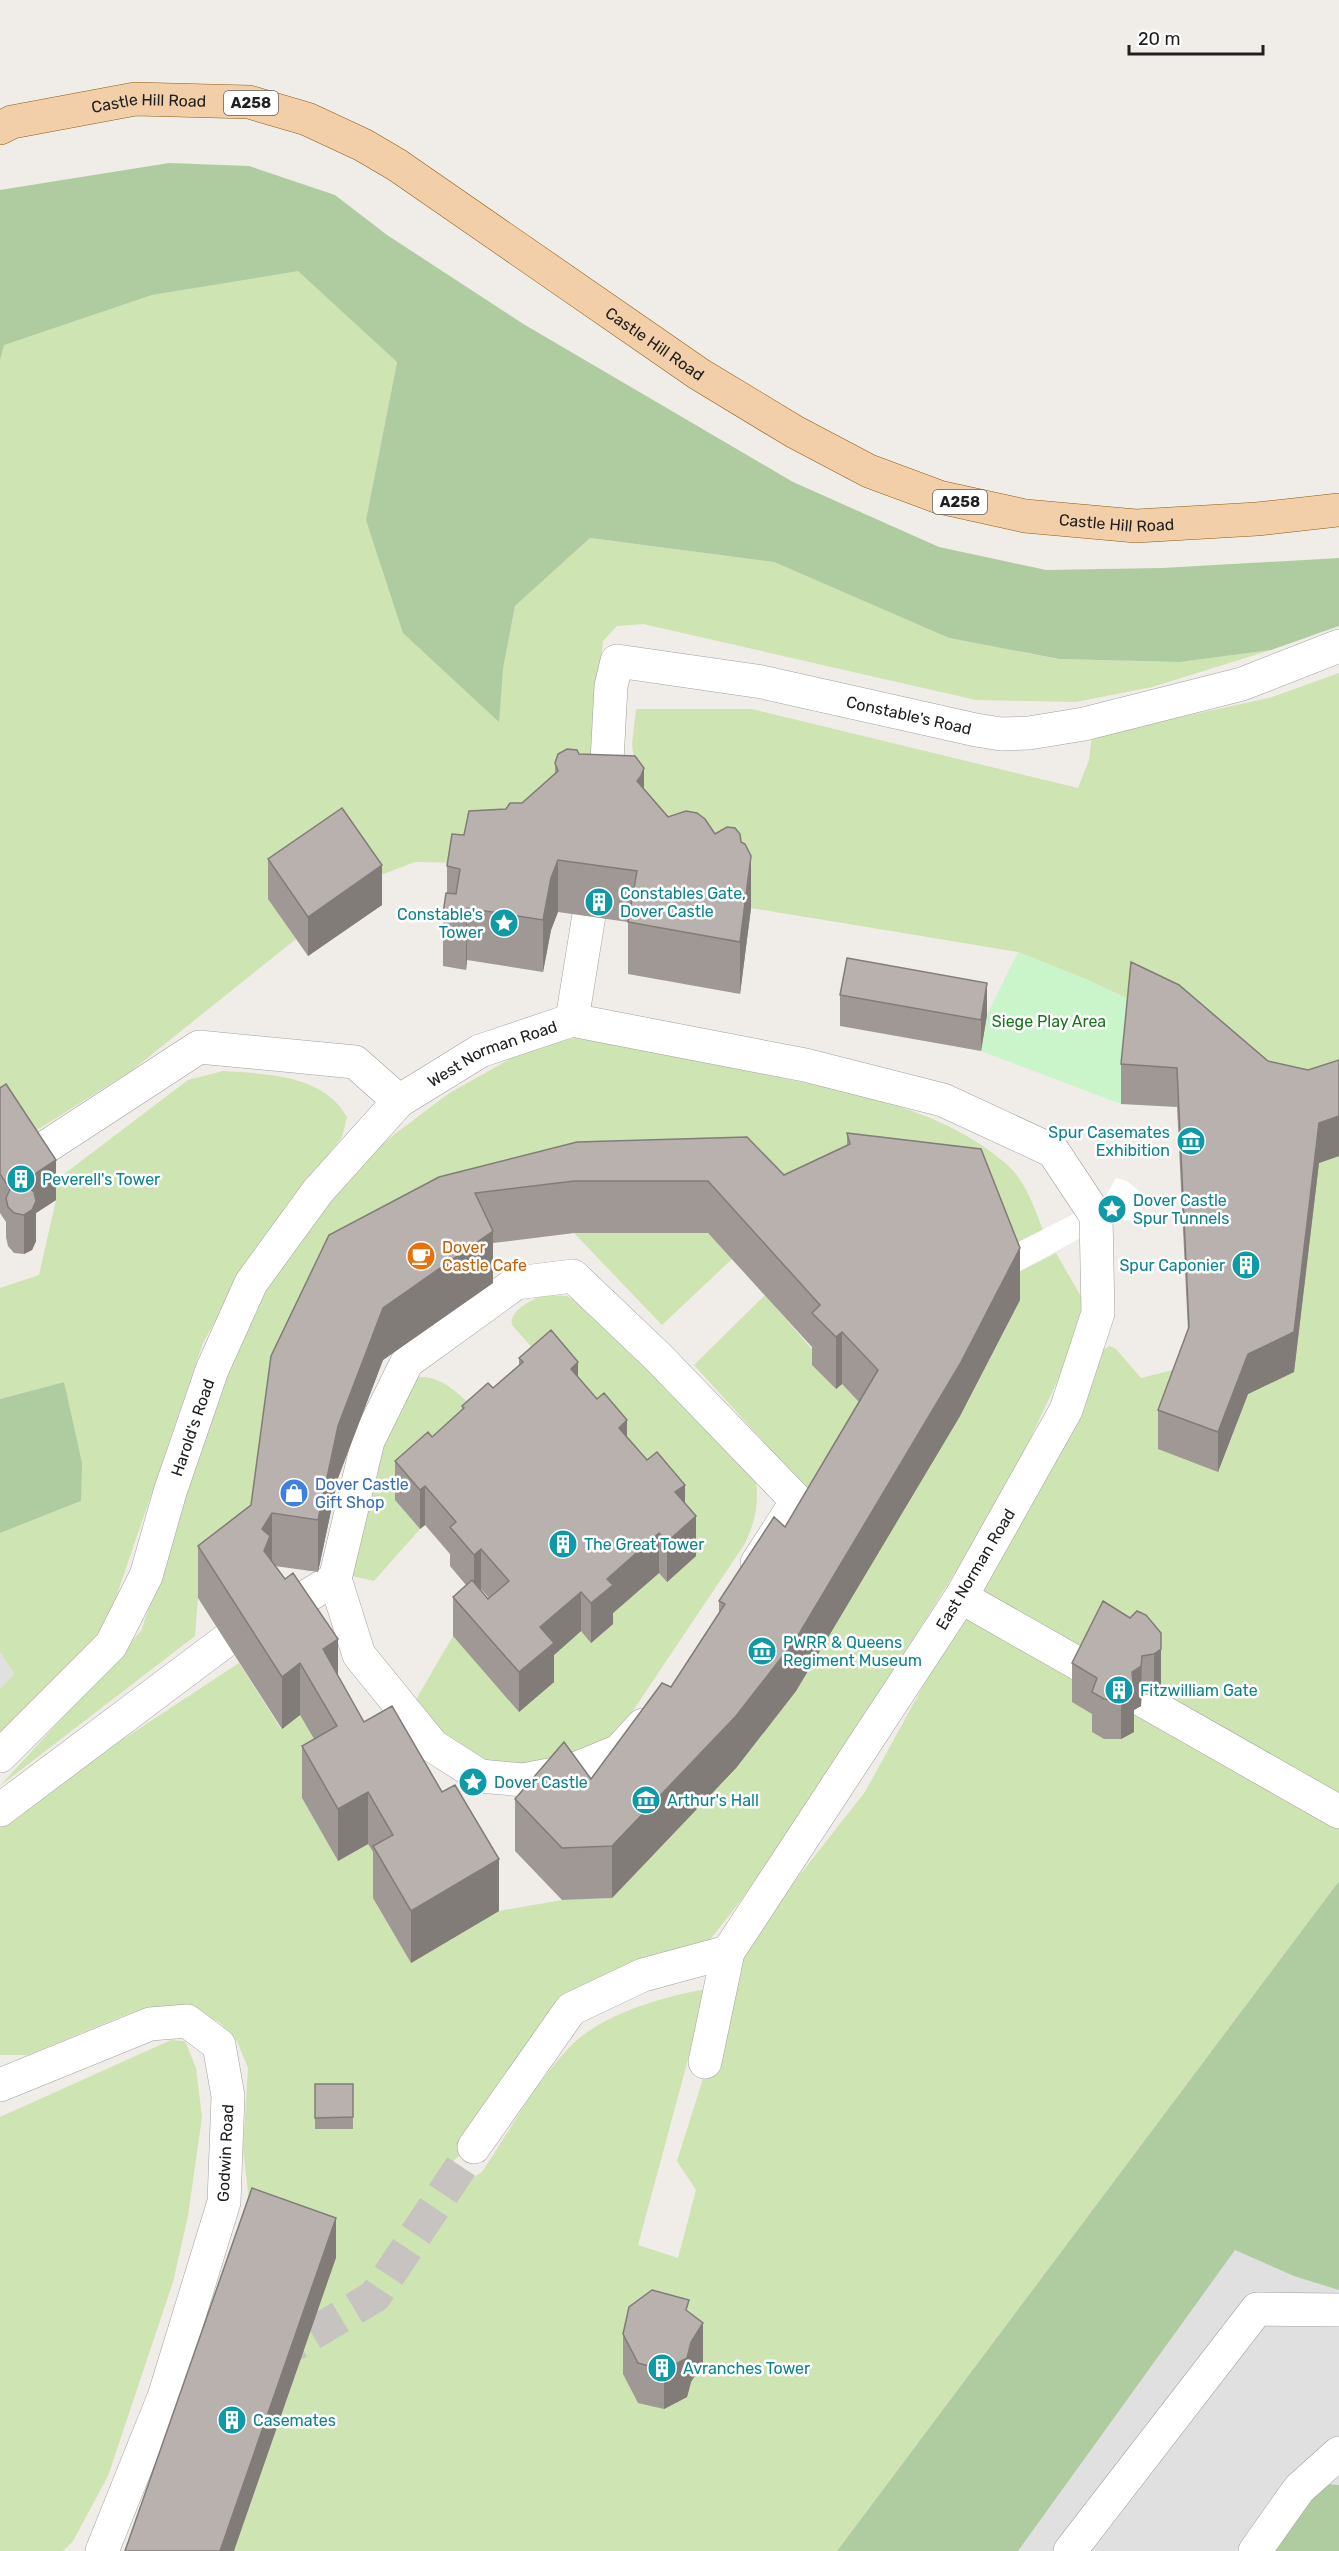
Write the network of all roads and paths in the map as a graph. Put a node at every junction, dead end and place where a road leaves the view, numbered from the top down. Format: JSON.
{"nodes":[{"id":1,"x":0,"y":128,"type":"edge"},
{"id":2,"x":1339,"y":510,"type":"edge"},
{"id":3,"x":1339,"y":646,"type":"edge"},
{"id":4,"x":604,"y":808,"type":"edge"},
{"id":5,"x":589,"y":915,"type":"edge"},
{"id":6,"x":572,"y":1020,"type":"junction"},
{"id":7,"x":399,"y":1101,"type":"junction"},
{"id":8,"x":1053,"y":1151,"type":"joint"},
{"id":9,"x":32,"y":1156,"type":"edge"},
{"id":10,"x":335,"y":1579,"type":"junction"},
{"id":11,"x":739,"y":1590,"type":"edge"},
{"id":12,"x":961,"y":1598,"type":"junction"},
{"id":13,"x":273,"y":1617,"type":"edge"},
{"id":14,"x":225,"y":1641,"type":"edge"},
{"id":15,"x":662,"y":1705,"type":"edge"},
{"id":16,"x":0,"y":1756,"type":"edge"},
{"id":17,"x":0,"y":1810,"type":"edge"},
{"id":18,"x":1339,"y":1812,"type":"edge"},
{"id":19,"x":728,"y":1953,"type":"junction"},
{"id":20,"x":705,"y":2062,"type":"dead end"},
{"id":21,"x":0,"y":2085,"type":"edge"},
{"id":22,"x":474,"y":2147,"type":"tunnel mouth"},
{"id":23,"x":1339,"y":2310,"type":"edge"},
{"id":24,"x":164,"y":2397,"type":"junction"},
{"id":25,"x":196,"y":2397,"type":"edge"},
{"id":26,"x":1339,"y":2453,"type":"edge"},
{"id":27,"x":102,"y":2551,"type":"edge"},
{"id":28,"x":1070,"y":2551,"type":"edge"},
{"id":29,"x":1255,"y":2551,"type":"edge"}],
"edges":[{"from":1,"to":2,"type":"main road","name":"Castle Hill Road","number":"A258"},
{"from":3,"to":4,"type":"lane","name":"Constable's Road"},
{"from":5,"to":6,"type":"lane"},
{"from":6,"to":7,"type":"lane","name":"West Norman Road"},
{"from":6,"to":8,"type":"lane","name":"West Norman Road"},
{"from":7,"to":9,"type":"lane"},
{"from":7,"to":16,"type":"lane","name":"Harold's Road"},
{"from":8,"to":12,"type":"lane","name":"East Norman Road"},
{"from":10,"to":11,"type":"lane"},
{"from":10,"to":13,"type":"lane"},
{"from":10,"to":15,"type":"lane"},
{"from":12,"to":18,"type":"lane"},
{"from":12,"to":19,"type":"lane","name":"East Norman Road"},
{"from":14,"to":17,"type":"lane"},
{"from":19,"to":20,"type":"lane","name":"East Norman Road"},
{"from":19,"to":22,"type":"lane"},
{"from":21,"to":24,"type":"lane","name":"Godwin Road"},
{"from":23,"to":28,"type":"lane"},
{"from":24,"to":25,"type":"lane"},
{"from":24,"to":27,"type":"lane","name":"Godwin Road"},
{"from":26,"to":29,"type":"lane"}]}
